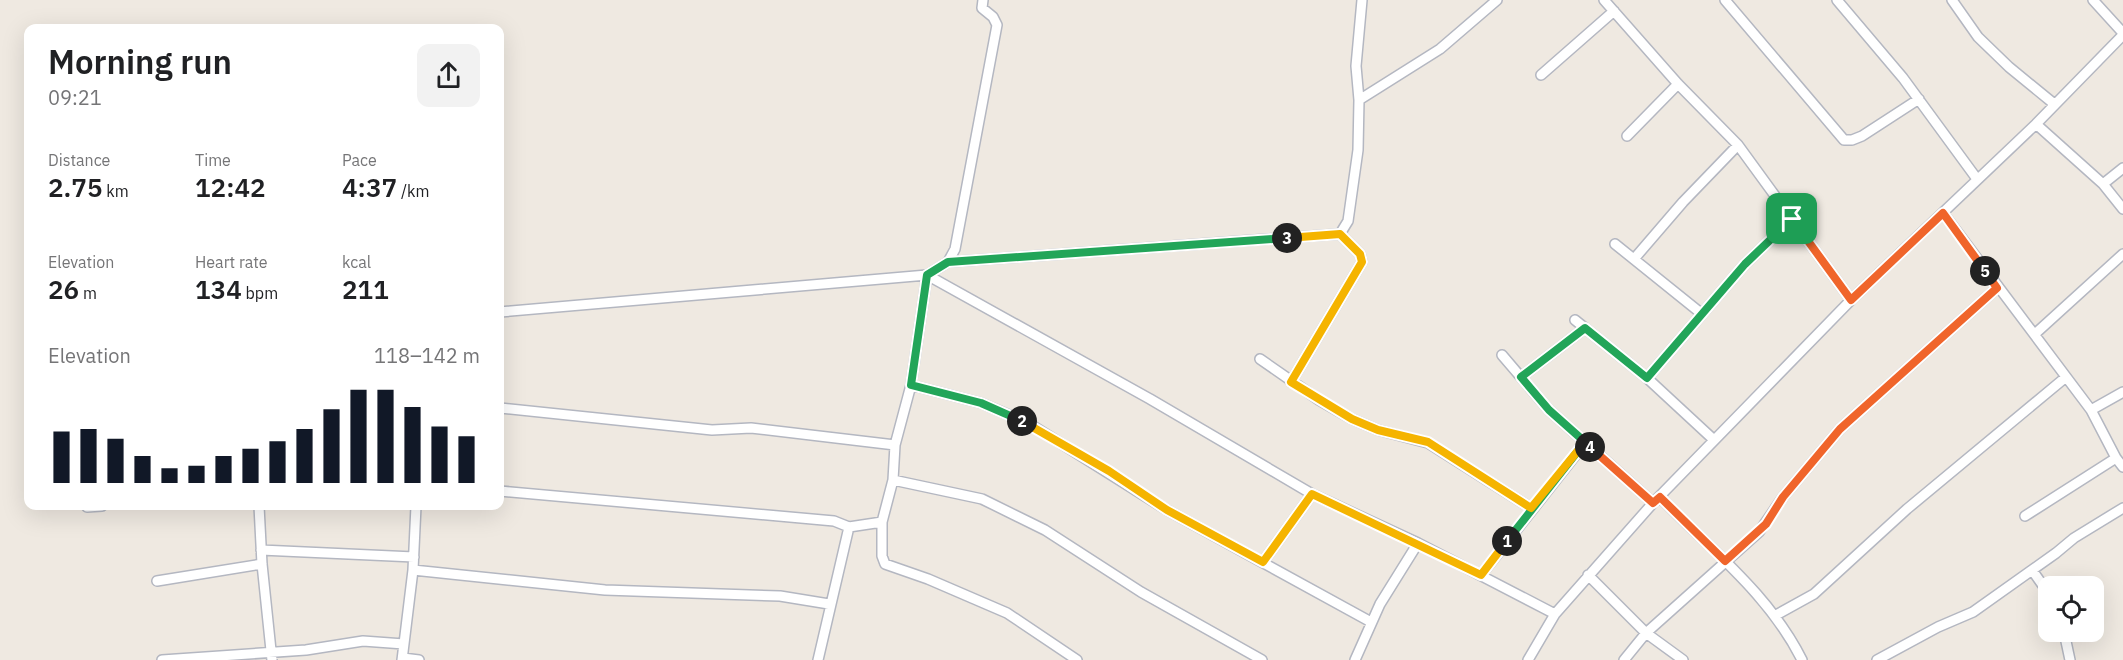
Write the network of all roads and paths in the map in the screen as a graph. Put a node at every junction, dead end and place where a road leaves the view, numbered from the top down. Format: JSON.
{"nodes":[{"id":1,"x":983,"y":0,"type":"edge"},
{"id":2,"x":1362,"y":0,"type":"edge"},
{"id":3,"x":1497,"y":0,"type":"edge"},
{"id":4,"x":1604,"y":0,"type":"edge"},
{"id":5,"x":1725,"y":0,"type":"edge"},
{"id":6,"x":1837,"y":0,"type":"edge"},
{"id":7,"x":1952,"y":0,"type":"edge"},
{"id":8,"x":2092,"y":0,"type":"edge"},
{"id":9,"x":1614,"y":11,"type":"junction"},
{"id":10,"x":2123,"y":34,"type":"edge"},
{"id":11,"x":1541,"y":75,"type":"dead end"},
{"id":12,"x":1678,"y":84,"type":"junction"},
{"id":13,"x":1919,"y":99,"type":"junction"},
{"id":14,"x":1359,"y":100,"type":"junction"},
{"id":15,"x":2053,"y":103,"type":"junction"},
{"id":16,"x":2036,"y":124,"type":"junction"},
{"id":17,"x":1627,"y":136,"type":"dead end"},
{"id":18,"x":1738,"y":145,"type":"junction"},
{"id":19,"x":2123,"y":168,"type":"edge"},
{"id":20,"x":1977,"y":179,"type":"junction"},
{"id":21,"x":2103,"y":184,"type":"junction"},
{"id":22,"x":2123,"y":209,"type":"edge"},
{"id":23,"x":1943,"y":213,"type":"junction"},
{"id":24,"x":1792,"y":219,"type":"junction"},
{"id":25,"x":1340,"y":234,"type":"junction"},
{"id":26,"x":1615,"y":244,"type":"dead end"},
{"id":27,"x":2123,"y":254,"type":"edge"},
{"id":28,"x":1634,"y":259,"type":"junction"},
{"id":29,"x":948,"y":262,"type":"junction"},
{"id":30,"x":927,"y":275,"type":"junction"},
{"id":31,"x":1997,"y":288,"type":"junction"},
{"id":32,"x":1851,"y":300,"type":"junction"},
{"id":33,"x":504,"y":312,"type":"edge"},
{"id":34,"x":1702,"y":314,"type":"junction"},
{"id":35,"x":1575,"y":320,"type":"dead end"},
{"id":36,"x":1585,"y":328,"type":"junction"},
{"id":37,"x":2036,"y":333,"type":"junction"},
{"id":38,"x":1502,"y":355,"type":"dead end"},
{"id":39,"x":1260,"y":359,"type":"dead end"},
{"id":40,"x":1521,"y":377,"type":"junction"},
{"id":41,"x":2066,"y":377,"type":"junction"},
{"id":42,"x":1647,"y":378,"type":"junction"},
{"id":43,"x":1291,"y":382,"type":"junction"},
{"id":44,"x":911,"y":385,"type":"junction"},
{"id":45,"x":2123,"y":392,"type":"edge"},
{"id":46,"x":504,"y":408,"type":"edge"},
{"id":47,"x":2091,"y":410,"type":"junction"},
{"id":48,"x":1714,"y":440,"type":"junction"},
{"id":49,"x":1585,"y":442,"type":"junction"},
{"id":50,"x":895,"y":445,"type":"junction"},
{"id":51,"x":2116,"y":458,"type":"junction"},
{"id":52,"x":2123,"y":467,"type":"edge"},
{"id":53,"x":893,"y":480,"type":"junction"},
{"id":54,"x":504,"y":491,"type":"edge"},
{"id":55,"x":1312,"y":494,"type":"junction"},
{"id":56,"x":1657,"y":500,"type":"junction"},
{"id":57,"x":1531,"y":508,"type":"junction"},
{"id":58,"x":2123,"y":508,"type":"edge"},
{"id":59,"x":260,"y":510,"type":"edge"},
{"id":60,"x":417,"y":510,"type":"edge"},
{"id":61,"x":2025,"y":516,"type":"dead end"},
{"id":62,"x":882,"y":522,"type":"junction"},
{"id":63,"x":849,"y":527,"type":"junction"},
{"id":64,"x":1418,"y":543,"type":"junction"},
{"id":65,"x":261,"y":550,"type":"junction"},
{"id":66,"x":414,"y":557,"type":"junction"},
{"id":67,"x":1725,"y":561,"type":"junction"},
{"id":68,"x":1263,"y":562,"type":"junction"},
{"id":69,"x":262,"y":564,"type":"junction"},
{"id":70,"x":413,"y":570,"type":"junction"},
{"id":71,"x":2032,"y":570,"type":"junction"},
{"id":72,"x":1481,"y":575,"type":"junction"},
{"id":73,"x":1588,"y":575,"type":"junction"},
{"id":74,"x":2038,"y":578,"type":"edge"},
{"id":75,"x":157,"y":580,"type":"dead end"},
{"id":76,"x":829,"y":604,"type":"junction"},
{"id":77,"x":1554,"y":614,"type":"junction"},
{"id":78,"x":1776,"y":615,"type":"junction"},
{"id":79,"x":1371,"y":622,"type":"junction"},
{"id":80,"x":1646,"y":633,"type":"junction"},
{"id":81,"x":2066,"y":642,"type":"edge"},
{"id":82,"x":404,"y":644,"type":"junction"},
{"id":83,"x":271,"y":656,"type":"edge"},
{"id":84,"x":403,"y":659,"type":"edge"},
{"id":85,"x":162,"y":660,"type":"edge"},
{"id":86,"x":419,"y":660,"type":"edge"},
{"id":87,"x":818,"y":660,"type":"edge"},
{"id":88,"x":1077,"y":660,"type":"edge"},
{"id":89,"x":1262,"y":660,"type":"edge"},
{"id":90,"x":1355,"y":660,"type":"edge"},
{"id":91,"x":1528,"y":660,"type":"edge"},
{"id":92,"x":1624,"y":660,"type":"edge"},
{"id":93,"x":1683,"y":660,"type":"edge"},
{"id":94,"x":1802,"y":660,"type":"edge"},
{"id":95,"x":1877,"y":660,"type":"edge"},
{"id":96,"x":2070,"y":660,"type":"edge"}],
"edges":[{"from":1,"to":29,"type":"street"},
{"from":2,"to":14,"type":"street"},
{"from":3,"to":14,"type":"street"},
{"from":4,"to":9,"type":"street"},
{"from":5,"to":13,"type":"street"},
{"from":6,"to":13,"type":"street"},
{"from":7,"to":15,"type":"street"},
{"from":8,"to":10,"type":"street"},
{"from":9,"to":11,"type":"street"},
{"from":9,"to":12,"type":"street"},
{"from":10,"to":15,"type":"street"},
{"from":12,"to":17,"type":"street"},
{"from":12,"to":18,"type":"street"},
{"from":13,"to":20,"type":"street"},
{"from":14,"to":25,"type":"street"},
{"from":15,"to":16,"type":"street"},
{"from":16,"to":20,"type":"street"},
{"from":16,"to":21,"type":"street"},
{"from":18,"to":24,"type":"street"},
{"from":18,"to":28,"type":"street"},
{"from":19,"to":21,"type":"street"},
{"from":20,"to":23,"type":"street"},
{"from":21,"to":22,"type":"street"},
{"from":23,"to":31,"type":"street"},
{"from":23,"to":32,"type":"street"},
{"from":24,"to":32,"type":"street"},
{"from":24,"to":34,"type":"street"},
{"from":25,"to":29,"type":"street"},
{"from":25,"to":43,"type":"street"},
{"from":26,"to":28,"type":"street"},
{"from":27,"to":37,"type":"street"},
{"from":28,"to":34,"type":"street"},
{"from":29,"to":30,"type":"street"},
{"from":30,"to":33,"type":"street"},
{"from":30,"to":44,"type":"street"},
{"from":30,"to":55,"type":"street"},
{"from":31,"to":37,"type":"street"},
{"from":31,"to":67,"type":"street"},
{"from":32,"to":48,"type":"street"},
{"from":34,"to":42,"type":"street"},
{"from":35,"to":36,"type":"street"},
{"from":36,"to":40,"type":"street"},
{"from":36,"to":42,"type":"street"},
{"from":37,"to":41,"type":"street"},
{"from":38,"to":40,"type":"street"},
{"from":39,"to":43,"type":"street"},
{"from":40,"to":49,"type":"street"},
{"from":41,"to":47,"type":"street"},
{"from":41,"to":78,"type":"street"},
{"from":42,"to":48,"type":"street"},
{"from":43,"to":57,"type":"street"},
{"from":44,"to":50,"type":"street"},
{"from":44,"to":68,"type":"street"},
{"from":45,"to":47,"type":"street"},
{"from":46,"to":50,"type":"street"},
{"from":47,"to":51,"type":"street"},
{"from":48,"to":56,"type":"street"},
{"from":49,"to":56,"type":"street"},
{"from":49,"to":57,"type":"street"},
{"from":50,"to":53,"type":"street"},
{"from":51,"to":52,"type":"street"},
{"from":51,"to":61,"type":"street"},
{"from":53,"to":62,"type":"street"},
{"from":53,"to":89,"type":"street"},
{"from":54,"to":63,"type":"street"},
{"from":55,"to":64,"type":"street"},
{"from":55,"to":68,"type":"street"},
{"from":56,"to":67,"type":"street"},
{"from":56,"to":73,"type":"street"},
{"from":57,"to":72,"type":"street"},
{"from":58,"to":71,"type":"street"},
{"from":59,"to":65,"type":"street"},
{"from":60,"to":66,"type":"street"},
{"from":62,"to":63,"type":"street"},
{"from":62,"to":88,"type":"street"},
{"from":63,"to":76,"type":"street"},
{"from":64,"to":72,"type":"street"},
{"from":64,"to":79,"type":"street"},
{"from":65,"to":66,"type":"street"},
{"from":65,"to":69,"type":"street"},
{"from":66,"to":70,"type":"street"},
{"from":67,"to":78,"type":"street"},
{"from":67,"to":80,"type":"street"},
{"from":68,"to":79,"type":"street"},
{"from":69,"to":75,"type":"street"},
{"from":69,"to":83,"type":"street"},
{"from":70,"to":76,"type":"street"},
{"from":70,"to":82,"type":"street"},
{"from":71,"to":74,"type":"street"},
{"from":71,"to":95,"type":"street"},
{"from":72,"to":77,"type":"street"},
{"from":73,"to":77,"type":"street"},
{"from":73,"to":80,"type":"street"},
{"from":76,"to":87,"type":"street"},
{"from":77,"to":91,"type":"street"},
{"from":78,"to":94,"type":"street"},
{"from":79,"to":90,"type":"street"},
{"from":80,"to":92,"type":"street"},
{"from":80,"to":93,"type":"street"},
{"from":81,"to":96,"type":"street"},
{"from":82,"to":83,"type":"street"},
{"from":82,"to":84,"type":"street"},
{"from":83,"to":85,"type":"street"},
{"from":84,"to":86,"type":"street"}]}
